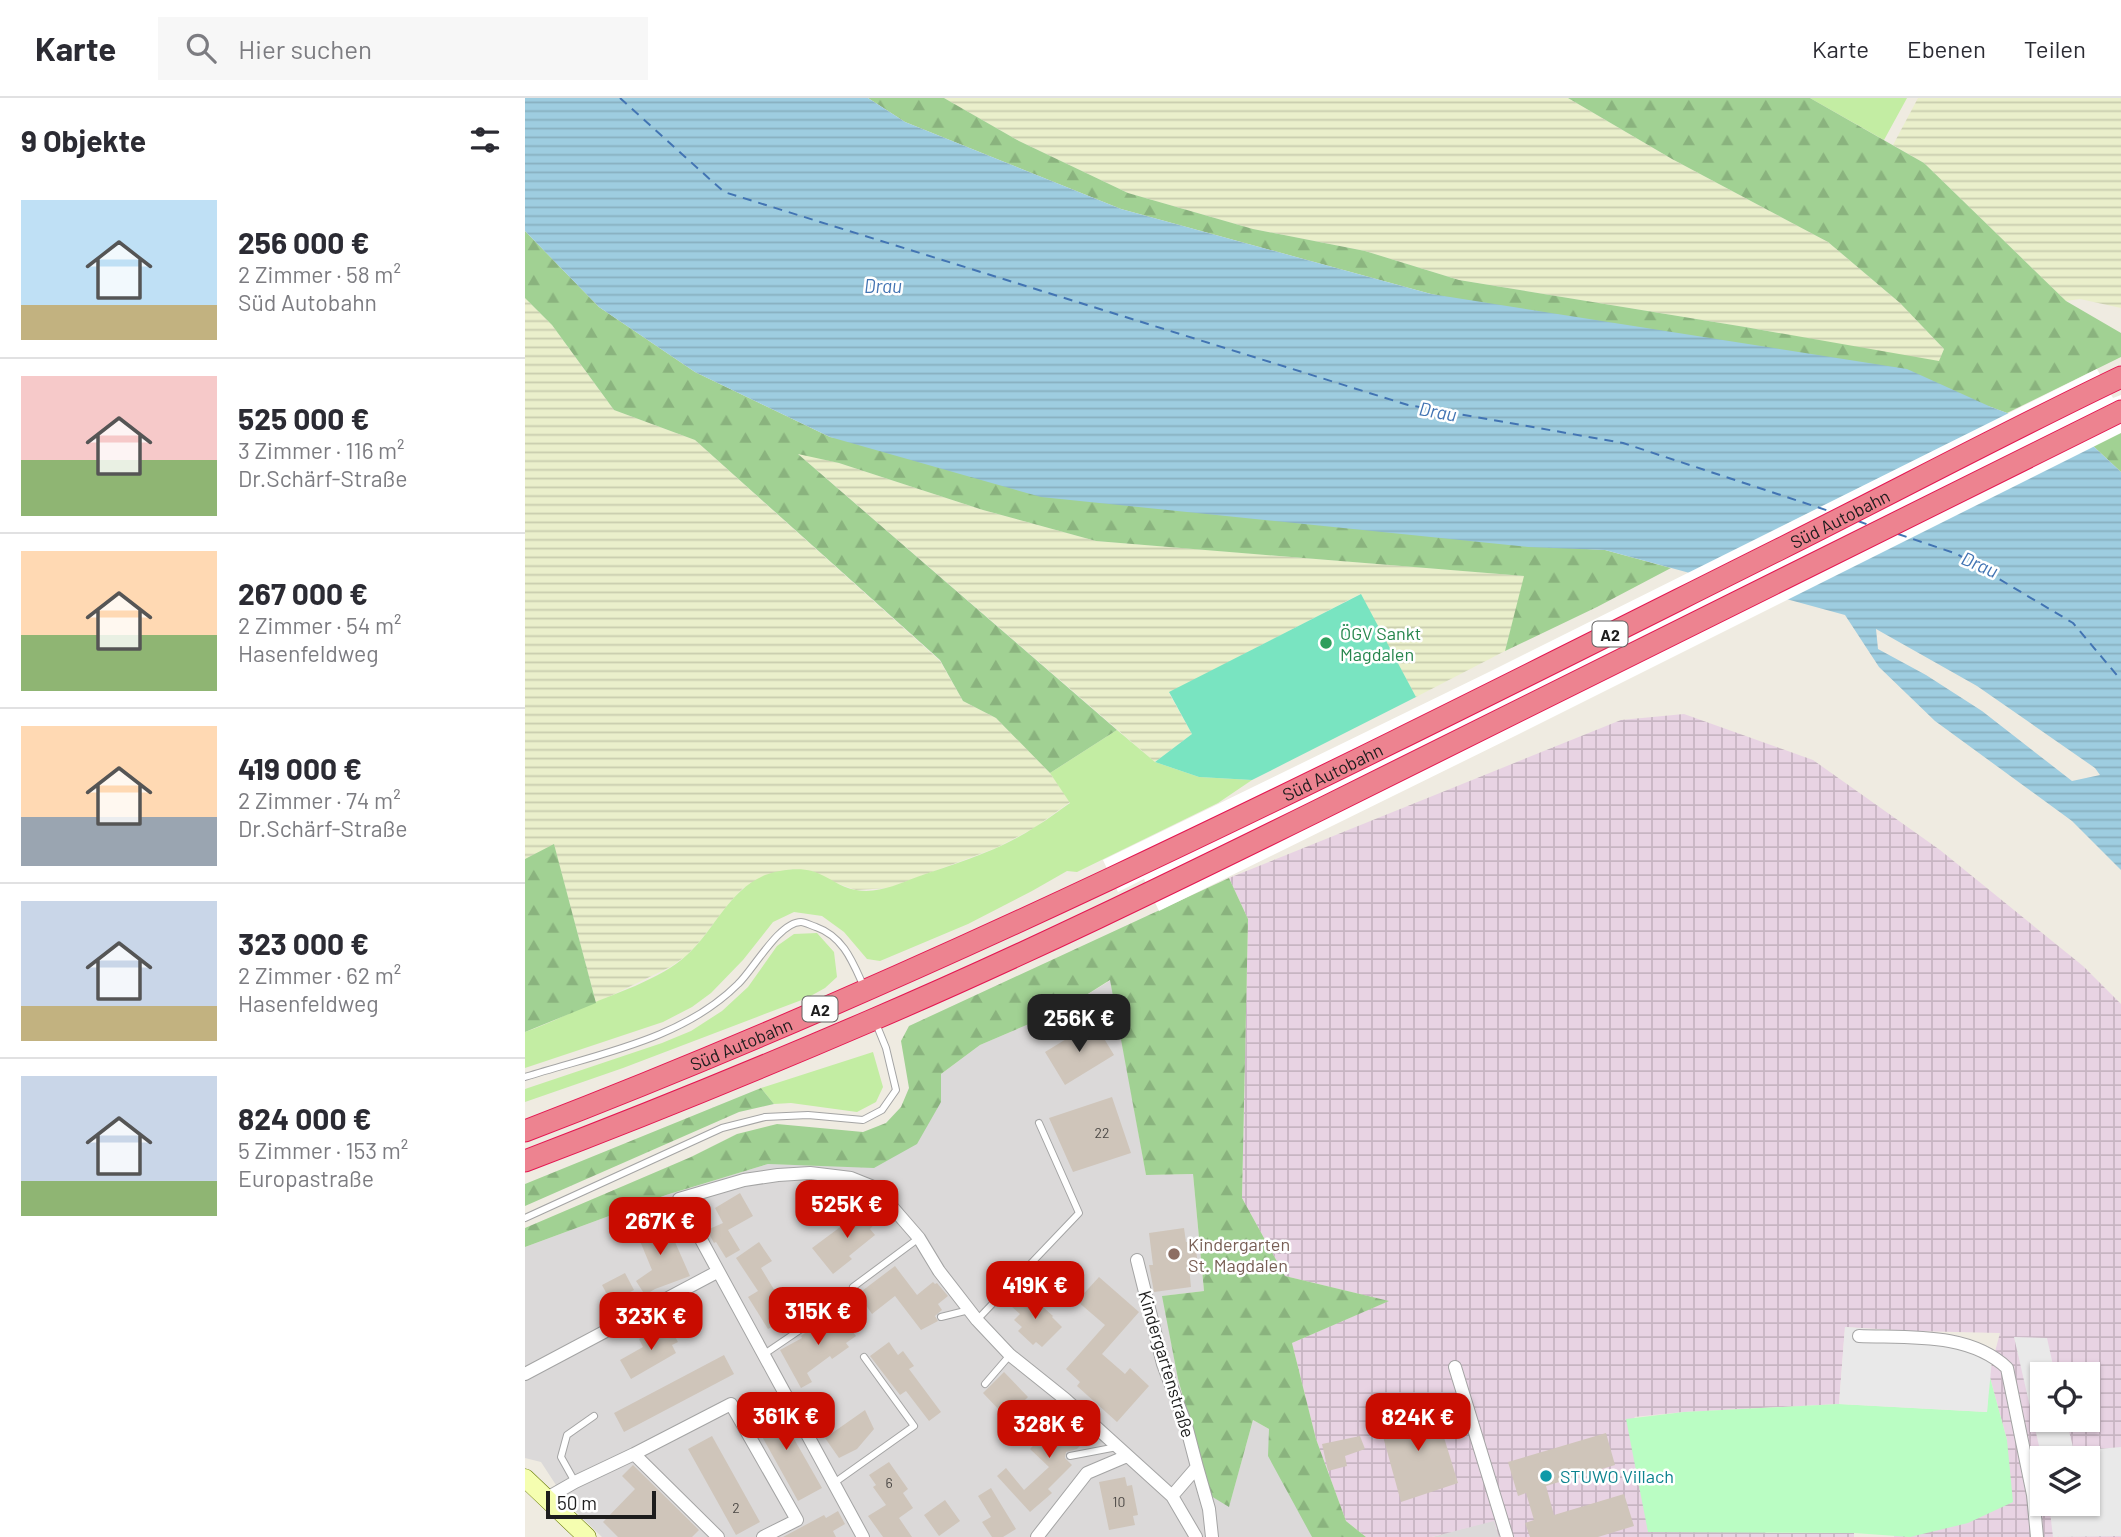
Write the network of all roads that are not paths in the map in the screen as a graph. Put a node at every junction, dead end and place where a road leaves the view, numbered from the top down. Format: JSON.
{"nodes":[{"id":1,"x":2113,"y":381,"type":"edge"},
{"id":2,"x":2121,"y":411,"type":"edge"},
{"id":3,"x":865,"y":990,"type":"junction"},
{"id":4,"x":874,"y":1019,"type":"junction"},
{"id":5,"x":525,"y":1077,"type":"edge"},
{"id":6,"x":1039,"y":1123,"type":"dead end"},
{"id":7,"x":525,"y":1131,"type":"edge"},
{"id":8,"x":525,"y":1161,"type":"edge"},
{"id":9,"x":525,"y":1218,"type":"edge"},
{"id":10,"x":919,"y":1238,"type":"junction"},
{"id":11,"x":1137,"y":1260,"type":"dead end"},
{"id":12,"x":717,"y":1272,"type":"junction"},
{"id":13,"x":853,"y":1287,"type":"dead end"},
{"id":14,"x":973,"y":1315,"type":"junction"},
{"id":15,"x":941,"y":1317,"type":"dead end"},
{"id":16,"x":813,"y":1321,"type":"dead end"},
{"id":17,"x":1859,"y":1336,"type":"dead end"},
{"id":18,"x":763,"y":1354,"type":"junction"},
{"id":19,"x":1010,"y":1355,"type":"junction"},
{"id":20,"x":864,"y":1357,"type":"dead end"},
{"id":21,"x":1455,"y":1367,"type":"dead end"},
{"id":22,"x":525,"y":1373,"type":"edge"},
{"id":23,"x":985,"y":1384,"type":"dead end"},
{"id":24,"x":594,"y":1416,"type":"dead end"},
{"id":25,"x":1122,"y":1451,"type":"junction"},
{"id":26,"x":635,"y":1454,"type":"junction"},
{"id":27,"x":1070,"y":1456,"type":"dead end"},
{"id":28,"x":1197,"y":1468,"type":"junction"},
{"id":29,"x":525,"y":1478,"type":"edge"},
{"id":30,"x":575,"y":1482,"type":"junction"},
{"id":31,"x":834,"y":1483,"type":"junction"},
{"id":32,"x":1173,"y":1496,"type":"junction"},
{"id":33,"x":547,"y":1499,"type":"junction"},
{"id":34,"x":587,"y":1537,"type":"edge"},
{"id":35,"x":718,"y":1537,"type":"edge"},
{"id":36,"x":763,"y":1537,"type":"edge"},
{"id":37,"x":863,"y":1537,"type":"edge"},
{"id":38,"x":1037,"y":1537,"type":"edge"},
{"id":39,"x":1196,"y":1537,"type":"edge"},
{"id":40,"x":1212,"y":1537,"type":"edge"},
{"id":41,"x":1507,"y":1537,"type":"edge"},
{"id":42,"x":2037,"y":1537,"type":"edge"}],
"edges":[{"from":1,"to":3,"type":"highway","name":"Süd Autobahn","number":"A2"},
{"from":2,"to":4,"type":"highway","name":"Süd Autobahn","number":"A2"},
{"from":3,"to":5,"type":"lane"},
{"from":3,"to":7,"type":"highway","name":"Süd Autobahn","number":"A2"},
{"from":4,"to":8,"type":"highway","name":"Süd Autobahn","number":"A2"},
{"from":4,"to":9,"type":"lane"},
{"from":6,"to":14,"type":"lane"},
{"from":10,"to":12,"type":"street"},
{"from":10,"to":13,"type":"lane"},
{"from":10,"to":14,"type":"street"},
{"from":11,"to":28,"type":"street","name":"Kindergartenstraße"},
{"from":12,"to":18,"type":"street"},
{"from":12,"to":22,"type":"street"},
{"from":14,"to":15,"type":"lane"},
{"from":14,"to":19,"type":"street"},
{"from":16,"to":18,"type":"lane"},
{"from":17,"to":42,"type":"street"},
{"from":18,"to":31,"type":"street"},
{"from":19,"to":23,"type":"lane"},
{"from":19,"to":25,"type":"street"},
{"from":20,"to":31,"type":"lane"},
{"from":21,"to":41,"type":"street"},
{"from":24,"to":30,"type":"lane"},
{"from":25,"to":27,"type":"lane"},
{"from":25,"to":32,"type":"street"},
{"from":25,"to":38,"type":"street"},
{"from":26,"to":30,"type":"street"},
{"from":26,"to":35,"type":"street"},
{"from":26,"to":36,"type":"street"},
{"from":28,"to":32,"type":"street"},
{"from":28,"to":40,"type":"street","name":"Kindergartenstraße"},
{"from":29,"to":33,"type":"street"},
{"from":30,"to":33,"type":"street"},
{"from":31,"to":37,"type":"street"},
{"from":32,"to":39,"type":"street"},
{"from":33,"to":34,"type":"street"}]}
